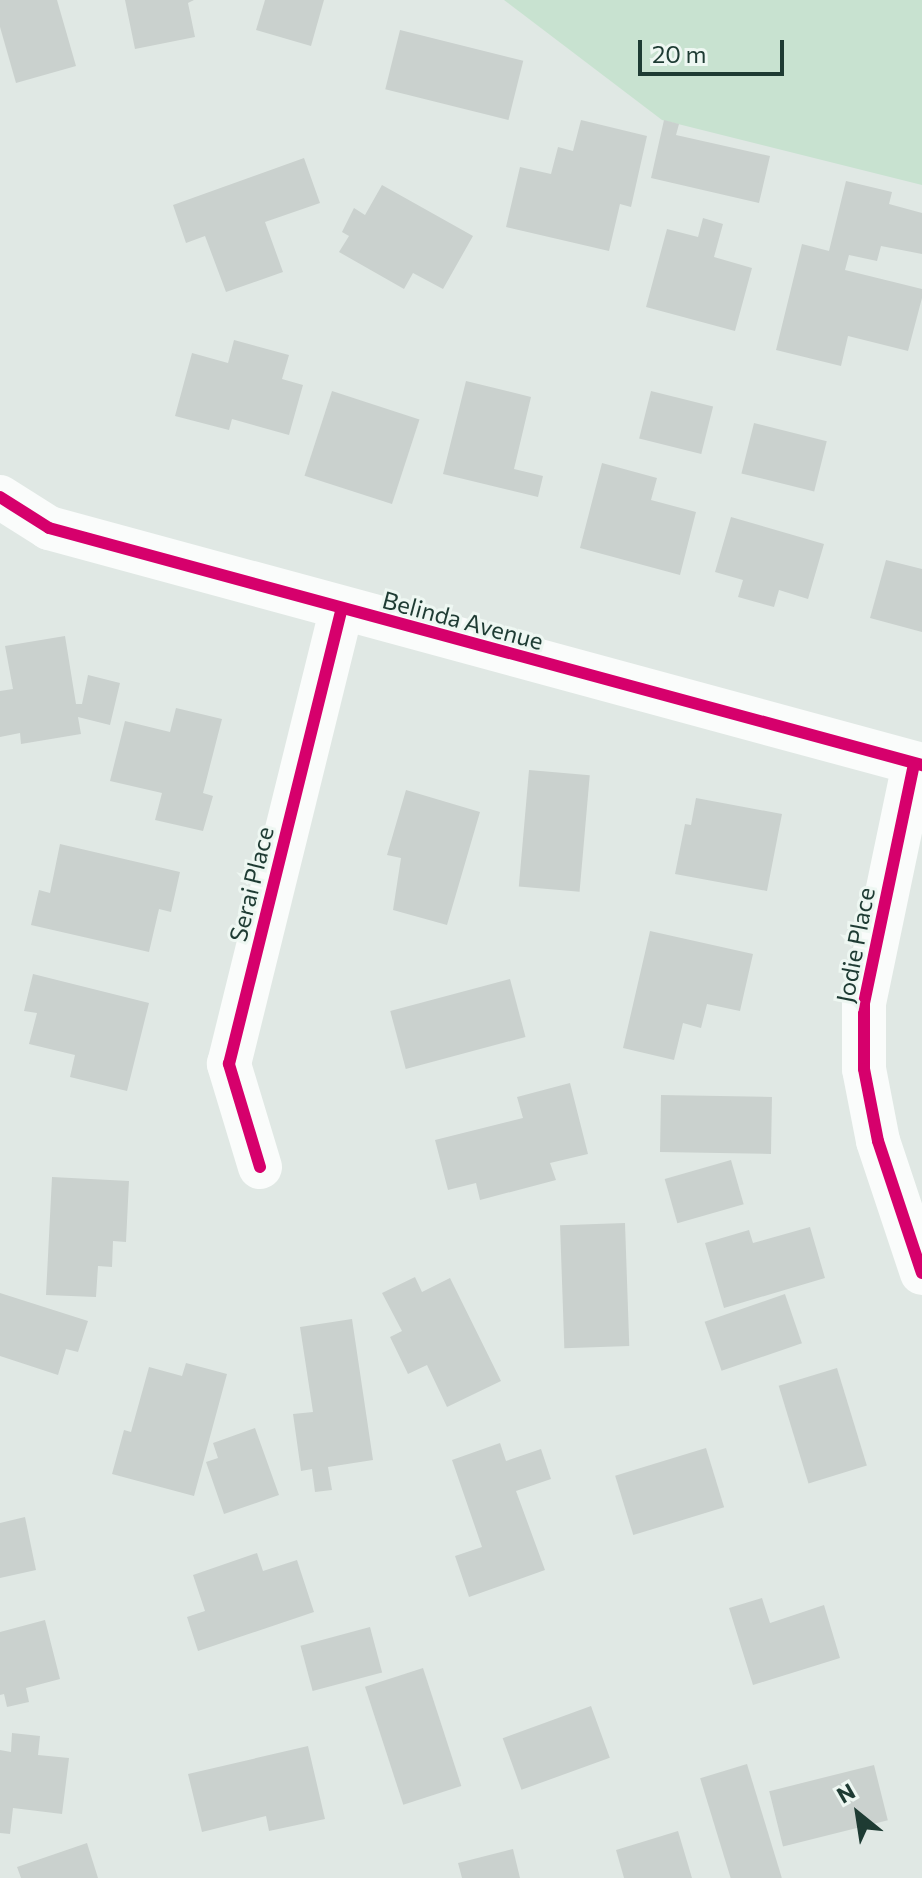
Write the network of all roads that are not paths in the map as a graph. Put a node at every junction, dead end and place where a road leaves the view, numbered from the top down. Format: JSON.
{"nodes":[{"id":1,"x":0,"y":497,"type":"edge"},
{"id":2,"x":341,"y":610,"type":"junction"},
{"id":3,"x":918,"y":764,"type":"edge"},
{"id":4,"x":260,"y":1167,"type":"dead end"},
{"id":5,"x":922,"y":1273,"type":"edge"}],
"edges":[{"from":1,"to":2,"type":"street","name":"Belinda Avenue"},
{"from":2,"to":3,"type":"street","name":"Belinda Avenue"},
{"from":2,"to":4,"type":"street","name":"Serai Place"},
{"from":3,"to":5,"type":"street","name":"Jodie Place"}]}
